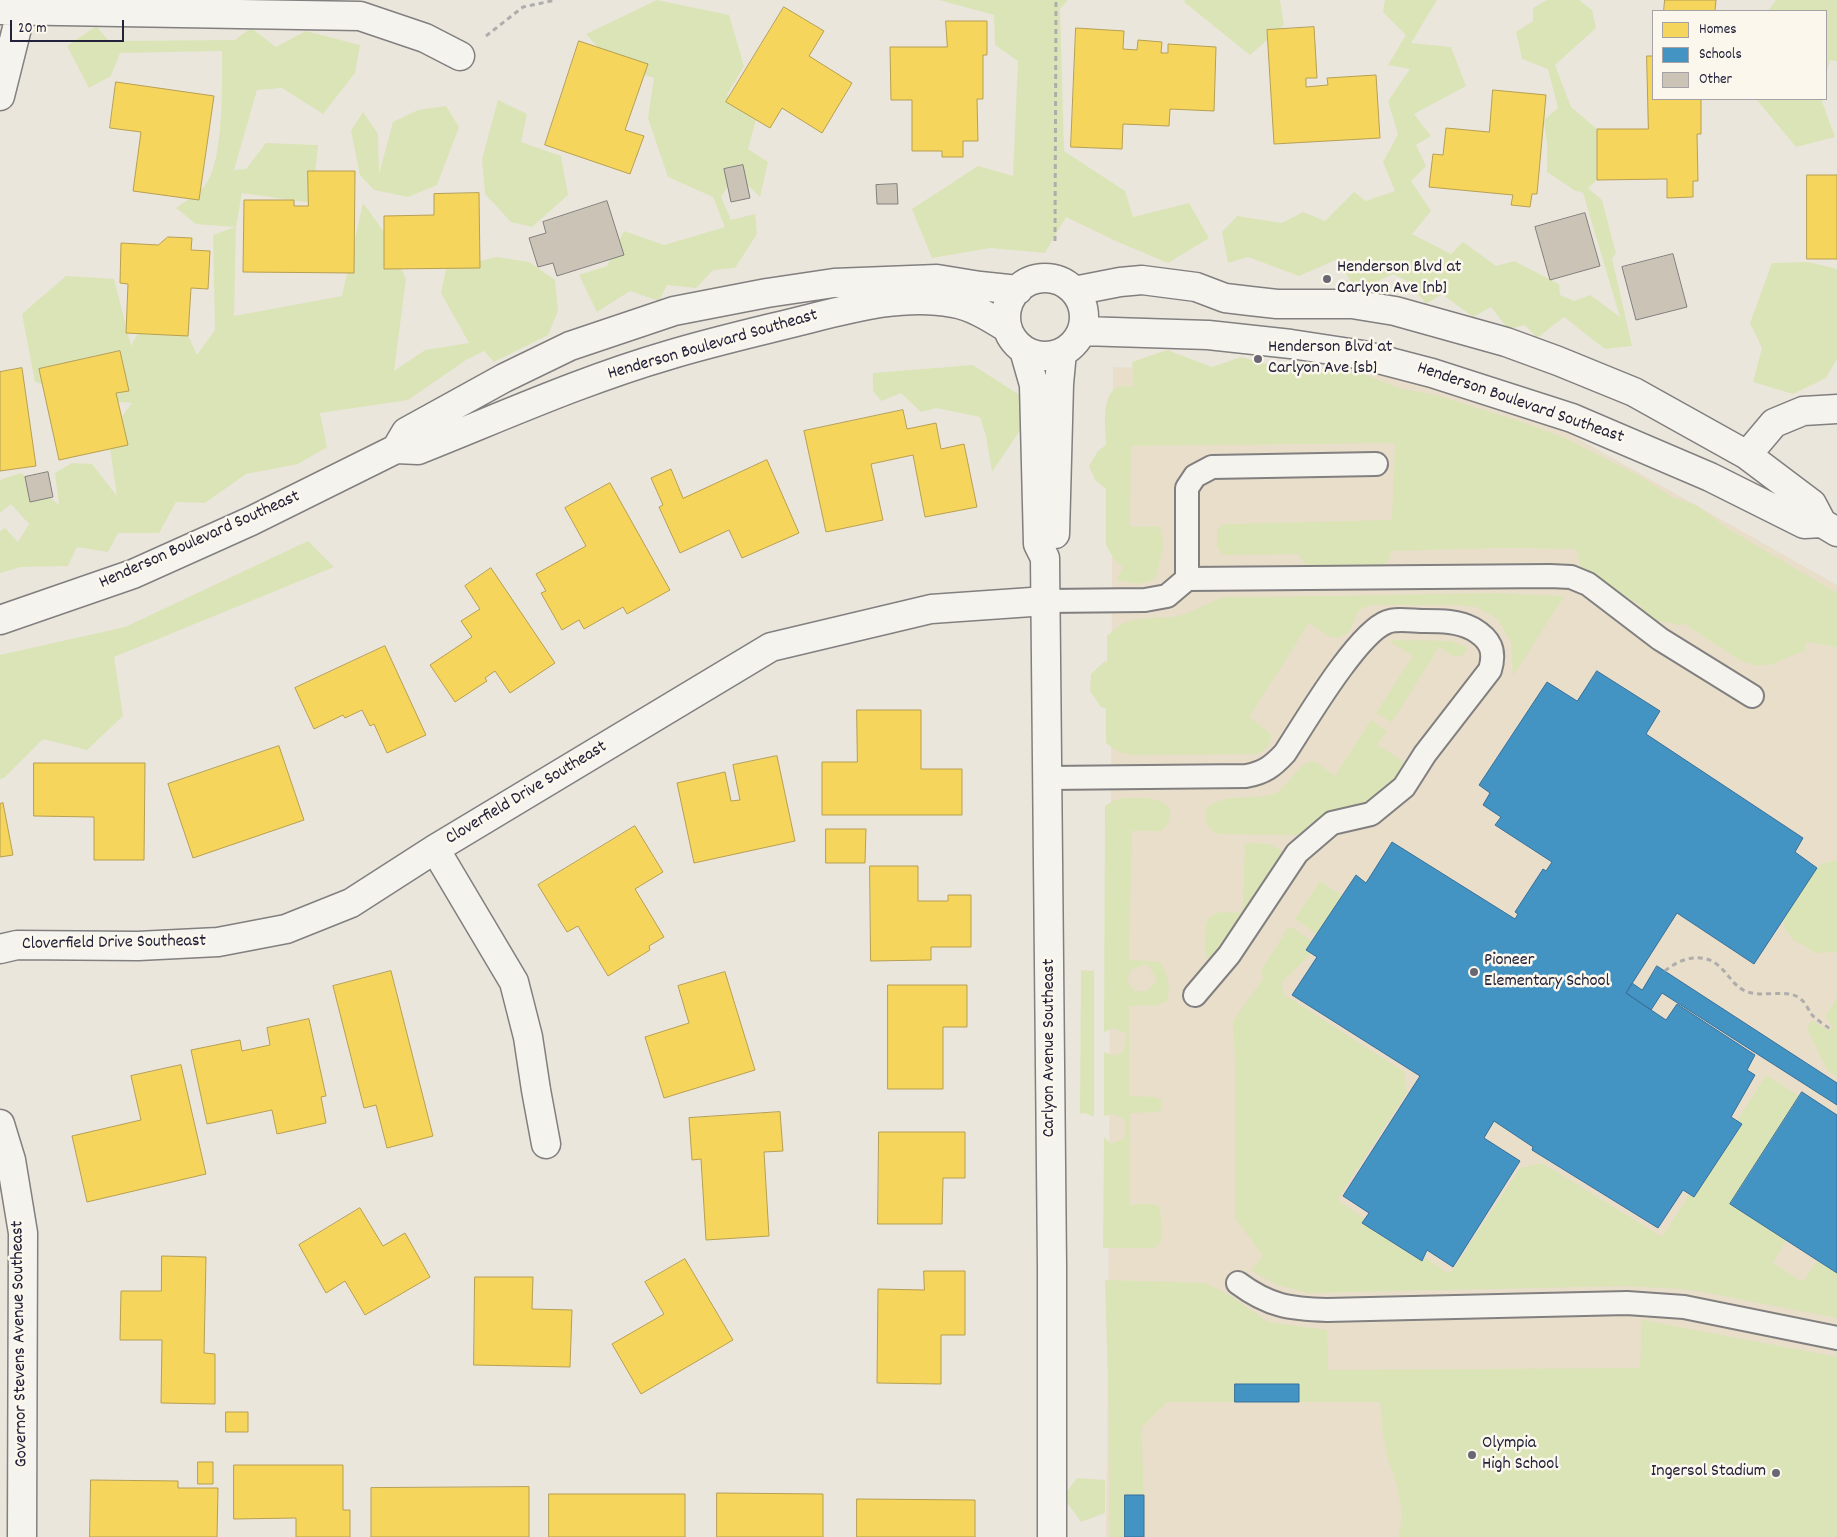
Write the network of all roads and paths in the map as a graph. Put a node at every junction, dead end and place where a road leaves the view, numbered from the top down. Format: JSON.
{"nodes":[{"id":1,"x":556,"y":0,"type":"edge"},
{"id":2,"x":1056,"y":0,"type":"edge"},
{"id":3,"x":15,"y":7,"type":"edge"},
{"id":4,"x":460,"y":56,"type":"joint"},
{"id":5,"x":0,"y":96,"type":"edge"},
{"id":6,"x":1055,"y":242,"type":"dead end"},
{"id":7,"x":1018,"y":290,"type":"junction"},
{"id":8,"x":1074,"y":291,"type":"junction"},
{"id":9,"x":1008,"y":328,"type":"junction"},
{"id":10,"x":1082,"y":331,"type":"junction"},
{"id":11,"x":1024,"y":350,"type":"junction"},
{"id":12,"x":1062,"y":352,"type":"junction"},
{"id":13,"x":1837,"y":409,"type":"edge"},
{"id":14,"x":396,"y":449,"type":"junction"},
{"id":15,"x":1747,"y":454,"type":"junction"},
{"id":16,"x":1376,"y":464,"type":"dead end"},
{"id":17,"x":1829,"y":528,"type":"edge"},
{"id":18,"x":1045,"y":558,"type":"junction"},
{"id":19,"x":1187,"y":579,"type":"junction"},
{"id":20,"x":1046,"y":601,"type":"junction"},
{"id":21,"x":0,"y":620,"type":"edge"},
{"id":22,"x":1752,"y":696,"type":"dead end"},
{"id":23,"x":1048,"y":778,"type":"junction"},
{"id":24,"x":436,"y":849,"type":"junction"},
{"id":25,"x":0,"y":949,"type":"edge"},
{"id":26,"x":1665,"y":971,"type":"dead end"},
{"id":27,"x":1195,"y":995,"type":"dead end"},
{"id":28,"x":1830,"y":1029,"type":"dead end"},
{"id":29,"x":0,"y":1124,"type":"edge"},
{"id":30,"x":546,"y":1144,"type":"dead end"},
{"id":31,"x":1238,"y":1284,"type":"dead end"},
{"id":32,"x":1837,"y":1338,"type":"edge"},
{"id":33,"x":22,"y":1537,"type":"edge"},
{"id":34,"x":1052,"y":1537,"type":"edge"}],
"edges":[{"from":1,"to":4,"type":"path"},
{"from":2,"to":6,"type":"path"},
{"from":3,"to":4,"type":"street"},
{"from":3,"to":5,"type":"street"},
{"from":7,"to":8,"type":"street"},
{"from":7,"to":9,"type":"street"},
{"from":7,"to":14,"type":"street","name":"Henderson Boulevard Southeast"},
{"from":8,"to":10,"type":"street"},
{"from":8,"to":15,"type":"street","name":"Henderson Boulevard Southeast"},
{"from":9,"to":11,"type":"street"},
{"from":9,"to":14,"type":"street","name":"Henderson Boulevard Southeast"},
{"from":10,"to":12,"type":"street"},
{"from":10,"to":17,"type":"street","name":"Henderson Boulevard Southeast"},
{"from":11,"to":12,"type":"street"},
{"from":11,"to":18,"type":"street","name":"Carlyon Avenue Southeast"},
{"from":12,"to":18,"type":"street","name":"Carlyon Avenue Southeast"},
{"from":13,"to":15,"type":"street"},
{"from":14,"to":21,"type":"street","name":"Henderson Boulevard Southeast"},
{"from":15,"to":17,"type":"street","name":"Henderson Boulevard Southeast"},
{"from":16,"to":19,"type":"lane"},
{"from":18,"to":20,"type":"street","name":"Carlyon Avenue Southeast"},
{"from":19,"to":20,"type":"lane"},
{"from":19,"to":22,"type":"lane"},
{"from":20,"to":23,"type":"street","name":"Carlyon Avenue Southeast"},
{"from":20,"to":24,"type":"street","name":"Cloverfield Drive Southeast"},
{"from":23,"to":27,"type":"lane"},
{"from":23,"to":34,"type":"street","name":"Carlyon Avenue Southeast"},
{"from":24,"to":25,"type":"street","name":"Cloverfield Drive Southeast"},
{"from":24,"to":30,"type":"street"},
{"from":26,"to":28,"type":"path"},
{"from":29,"to":33,"type":"street","name":"Governor Stevens Avenue Southeast"},
{"from":31,"to":32,"type":"lane"}]}
